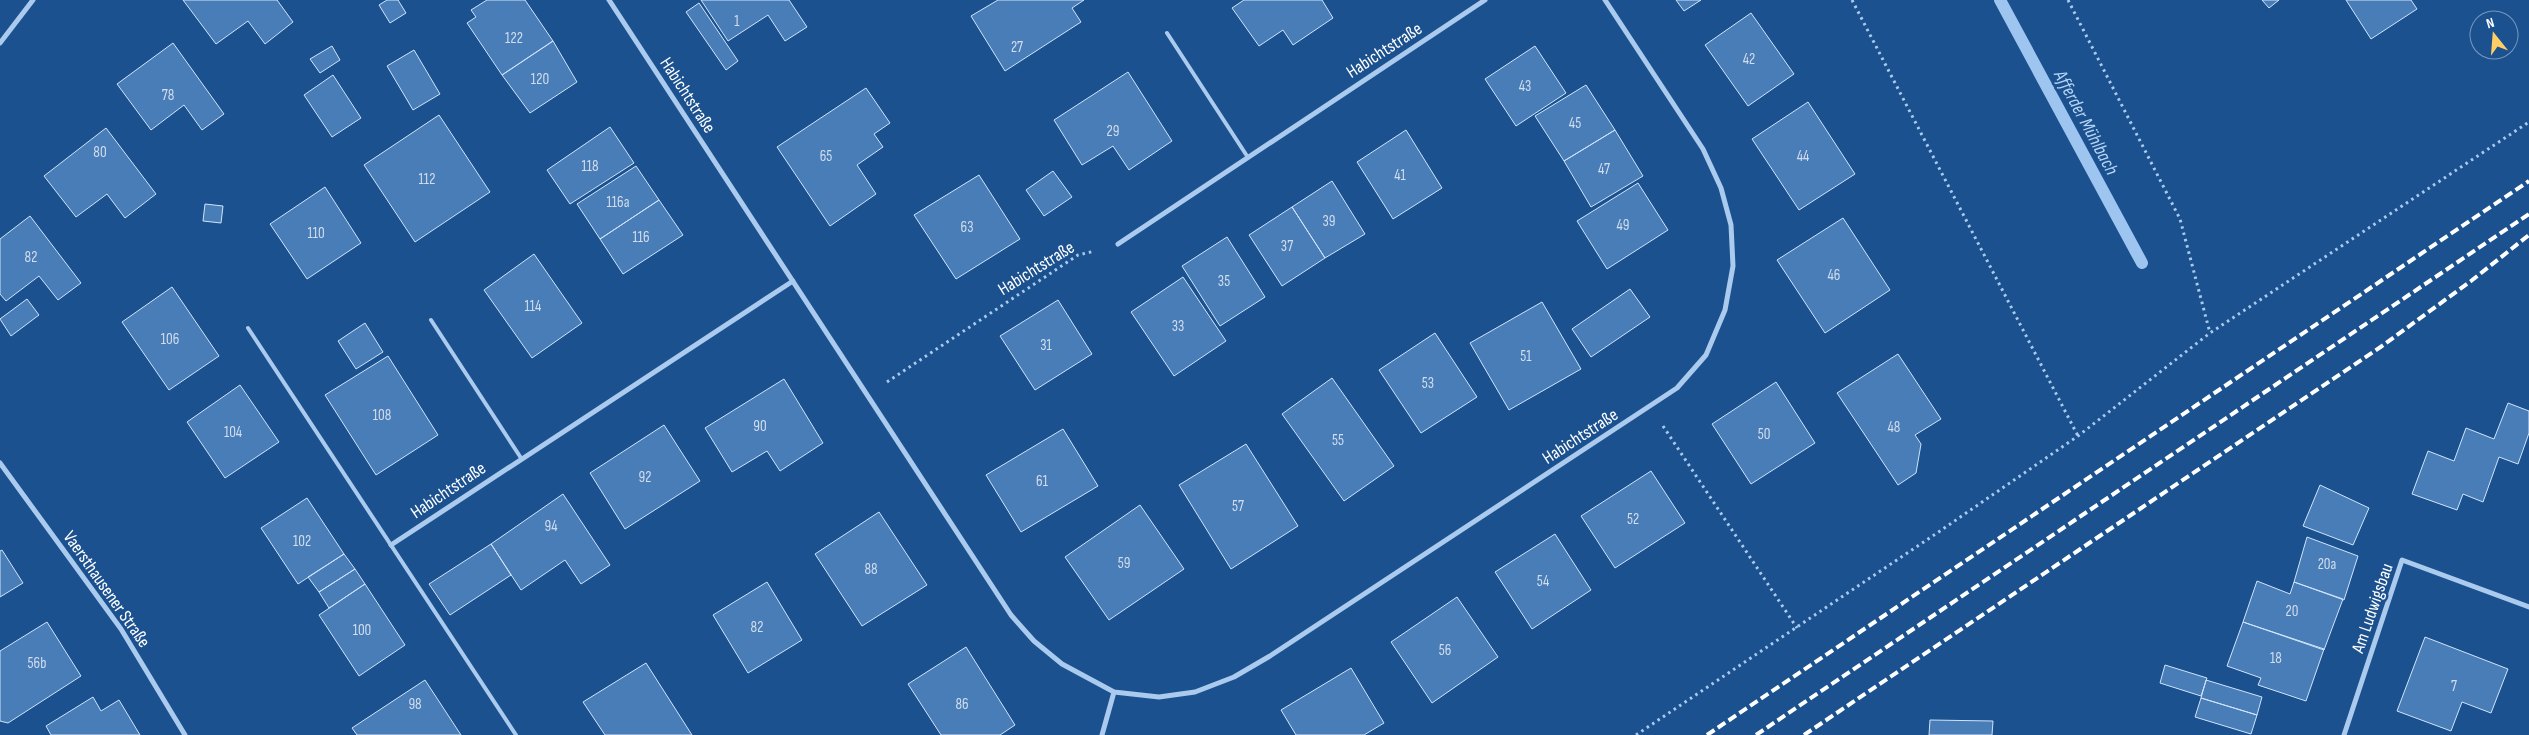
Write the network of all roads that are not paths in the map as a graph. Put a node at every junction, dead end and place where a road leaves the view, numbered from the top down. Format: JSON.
{"nodes":[{"id":1,"x":33,"y":0,"type":"edge"},
{"id":2,"x":609,"y":0,"type":"edge"},
{"id":3,"x":1485,"y":0,"type":"edge"},
{"id":4,"x":1605,"y":0,"type":"edge"},
{"id":5,"x":1167,"y":33,"type":"dead end"},
{"id":6,"x":0,"y":43,"type":"edge"},
{"id":7,"x":1247,"y":156,"type":"junction"},
{"id":8,"x":1118,"y":244,"type":"road end"},
{"id":9,"x":793,"y":281,"type":"junction"},
{"id":10,"x":431,"y":320,"type":"dead end"},
{"id":11,"x":248,"y":328,"type":"dead end"},
{"id":12,"x":521,"y":458,"type":"junction"},
{"id":13,"x":0,"y":463,"type":"edge"},
{"id":14,"x":391,"y":545,"type":"junction"},
{"id":15,"x":2529,"y":607,"type":"edge"},
{"id":16,"x":1114,"y":692,"type":"junction"},
{"id":17,"x":185,"y":735,"type":"edge"},
{"id":18,"x":516,"y":735,"type":"edge"},
{"id":19,"x":1102,"y":735,"type":"edge"},
{"id":20,"x":2344,"y":735,"type":"edge"}],
"edges":[{"from":1,"to":6,"type":"street"},
{"from":2,"to":9,"type":"street","name":"Habichtstraße"},
{"from":3,"to":7,"type":"street","name":"Habichtstraße"},
{"from":4,"to":16,"type":"street","name":"Habichtstraße"},
{"from":5,"to":7,"type":"lane"},
{"from":7,"to":8,"type":"street","name":"Habichtstraße"},
{"from":9,"to":12,"type":"street","name":"Habichtstraße"},
{"from":9,"to":16,"type":"street","name":"Habichtstraße"},
{"from":10,"to":12,"type":"lane"},
{"from":11,"to":14,"type":"lane"},
{"from":12,"to":14,"type":"street","name":"Habichtstraße"},
{"from":13,"to":17,"type":"street","name":"Vaersthausener Straße"},
{"from":14,"to":18,"type":"lane"},
{"from":15,"to":20,"type":"street","name":"Am Ludwigsbau"},
{"from":16,"to":19,"type":"street"}]}
